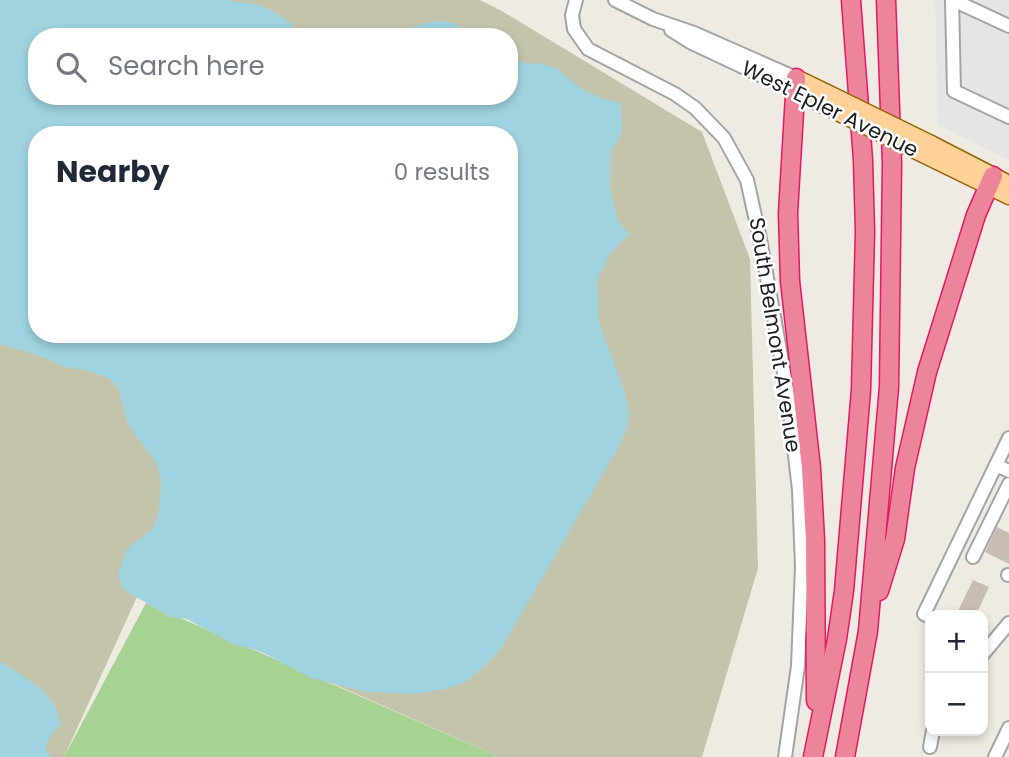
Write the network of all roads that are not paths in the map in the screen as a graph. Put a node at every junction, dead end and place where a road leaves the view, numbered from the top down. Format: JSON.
{"nodes":[{"id":1,"x":576,"y":0,"type":"edge"},
{"id":2,"x":615,"y":0,"type":"edge"},
{"id":3,"x":851,"y":0,"type":"edge"},
{"id":4,"x":879,"y":0,"type":"edge"},
{"id":5,"x":886,"y":0,"type":"edge"},
{"id":6,"x":953,"y":0,"type":"edge"},
{"id":7,"x":1009,"y":26,"type":"edge"},
{"id":8,"x":796,"y":85,"type":"junction"},
{"id":9,"x":889,"y":92,"type":"junction"},
{"id":10,"x":1009,"y":117,"type":"edge"},
{"id":11,"x":991,"y":181,"type":"junction"},
{"id":12,"x":1009,"y":184,"type":"edge"},
{"id":13,"x":1009,"y":196,"type":"edge"},
{"id":14,"x":1009,"y":438,"type":"edge"},
{"id":15,"x":996,"y":465,"type":"junction"},
{"id":16,"x":1009,"y":471,"type":"edge"},
{"id":17,"x":1009,"y":484,"type":"edge"},
{"id":18,"x":985,"y":489,"type":"junction"},
{"id":19,"x":1006,"y":498,"type":"edge"},
{"id":20,"x":973,"y":557,"type":"dead end"},
{"id":21,"x":930,"y":610,"type":"edge"},
{"id":22,"x":1009,"y":622,"type":"edge"},
{"id":23,"x":868,"y":631,"type":"junction"},
{"id":24,"x":988,"y":645,"type":"edge"},
{"id":25,"x":1009,"y":728,"type":"edge"},
{"id":26,"x":817,"y":736,"type":"junction"},
{"id":27,"x":932,"y":736,"type":"edge"},
{"id":28,"x":930,"y":747,"type":"dead end"},
{"id":29,"x":785,"y":757,"type":"edge"},
{"id":30,"x":813,"y":757,"type":"edge"},
{"id":31,"x":845,"y":757,"type":"edge"},
{"id":32,"x":995,"y":757,"type":"edge"}],
"edges":[{"from":1,"to":29,"type":"street","name":"South Belmont Avenue"},
{"from":2,"to":8,"type":"street","name":"West Epler Avenue"},
{"from":3,"to":26,"type":"highway"},
{"from":4,"to":9,"type":"highway"},
{"from":5,"to":9,"type":"highway"},
{"from":6,"to":7,"type":"street"},
{"from":6,"to":10,"type":"street"},
{"from":8,"to":11,"type":"main road","name":"West Epler Avenue","bridge":true},
{"from":8,"to":26,"type":"highway"},
{"from":9,"to":23,"type":"highway"},
{"from":11,"to":12,"type":"main road","name":"West Epler Avenue"},
{"from":11,"to":13,"type":"main road","name":"West Epler Avenue"},
{"from":11,"to":23,"type":"highway"},
{"from":14,"to":15,"type":"street"},
{"from":15,"to":16,"type":"street"},
{"from":15,"to":18,"type":"street"},
{"from":17,"to":19,"type":"street"},
{"from":18,"to":19,"type":"street"},
{"from":18,"to":21,"type":"street"},
{"from":19,"to":20,"type":"street"},
{"from":22,"to":24,"type":"street"},
{"from":23,"to":31,"type":"highway"},
{"from":25,"to":32,"type":"street"},
{"from":26,"to":30,"type":"highway"},
{"from":27,"to":28,"type":"street"}]}
